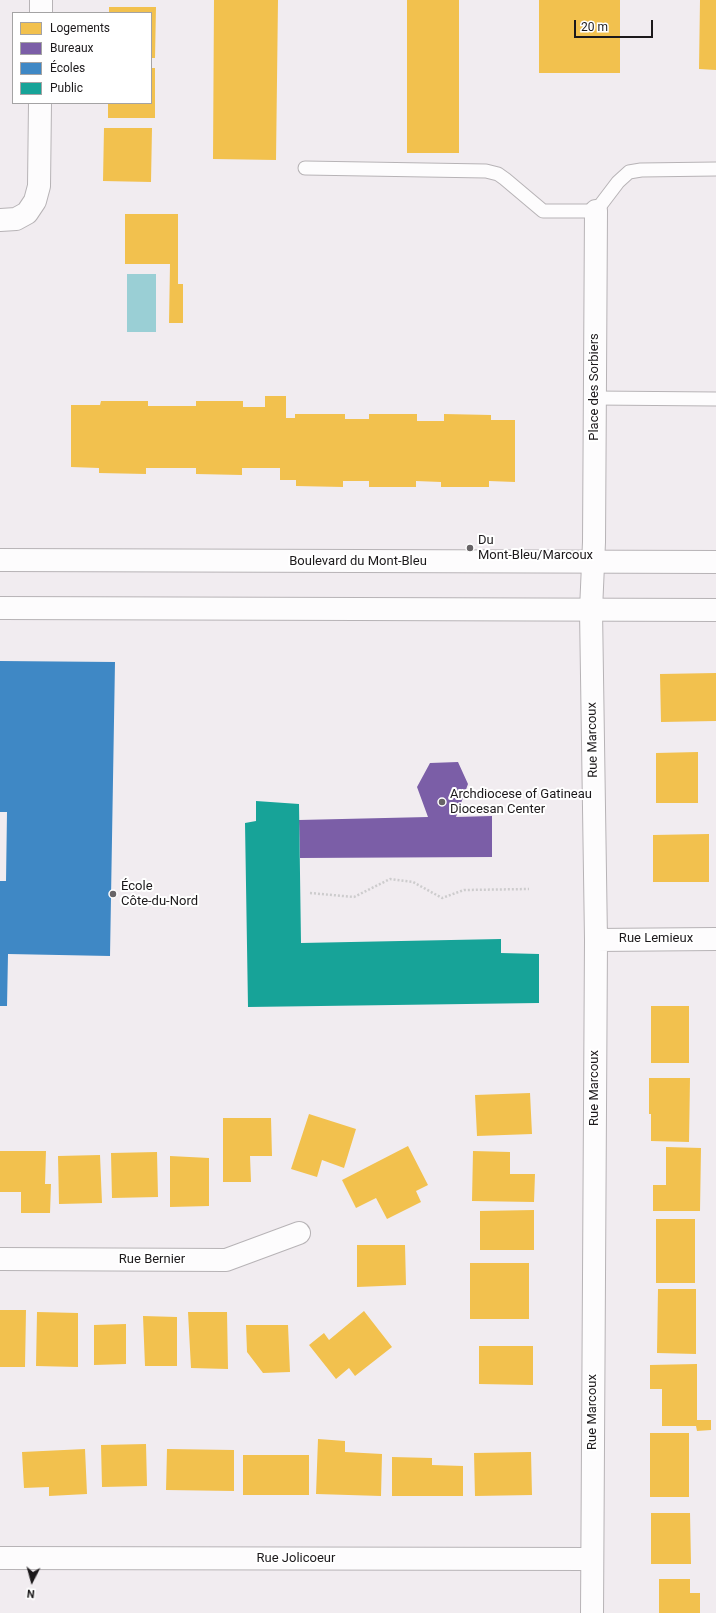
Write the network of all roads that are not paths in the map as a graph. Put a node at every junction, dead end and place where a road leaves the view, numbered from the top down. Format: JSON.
{"nodes":[{"id":1,"x":41,"y":0,"type":"edge"},
{"id":2,"x":41,"y":12,"type":"edge"},
{"id":3,"x":40,"y":104,"type":"edge"},
{"id":4,"x":304,"y":168,"type":"dead end"},
{"id":5,"x":716,"y":169,"type":"edge"},
{"id":6,"x":596,"y":211,"type":"junction"},
{"id":7,"x":0,"y":220,"type":"edge"},
{"id":8,"x":594,"y":398,"type":"junction"},
{"id":9,"x":716,"y":399,"type":"edge"},
{"id":10,"x":0,"y":560,"type":"edge"},
{"id":11,"x":593,"y":562,"type":"junction"},
{"id":12,"x":716,"y":562,"type":"edge"},
{"id":13,"x":0,"y":608,"type":"edge"},
{"id":14,"x":591,"y":610,"type":"junction"},
{"id":15,"x":716,"y":610,"type":"edge"},
{"id":16,"x":716,"y":939,"type":"edge"},
{"id":17,"x":596,"y":940,"type":"junction"},
{"id":18,"x":299,"y":1233,"type":"dead end"},
{"id":19,"x":0,"y":1259,"type":"edge"},
{"id":20,"x":0,"y":1558,"type":"edge"},
{"id":21,"x":592,"y":1560,"type":"junction"},
{"id":22,"x":592,"y":1613,"type":"edge"}],
"edges":[{"from":1,"to":2,"type":"street"},
{"from":3,"to":7,"type":"street"},
{"from":4,"to":6,"type":"lane"},
{"from":5,"to":6,"type":"lane"},
{"from":6,"to":8,"type":"street","name":"Place des Sorbiers"},
{"from":8,"to":9,"type":"lane"},
{"from":8,"to":11,"type":"street","name":"Place des Sorbiers"},
{"from":10,"to":11,"type":"street","name":"Boulevard du Mont-Bleu"},
{"from":11,"to":12,"type":"street","name":"Boulevard du Mont-Bleu"},
{"from":11,"to":14,"type":"street","name":"Rue Marcoux"},
{"from":13,"to":14,"type":"street"},
{"from":14,"to":15,"type":"street"},
{"from":14,"to":17,"type":"street","name":"Rue Marcoux"},
{"from":16,"to":17,"type":"street","name":"Rue Lemieux"},
{"from":17,"to":21,"type":"street","name":"Rue Marcoux"},
{"from":18,"to":19,"type":"street","name":"Rue Bernier"},
{"from":20,"to":21,"type":"street","name":"Rue Jolicoeur"},
{"from":21,"to":22,"type":"street","name":"Rue Marcoux"}]}
